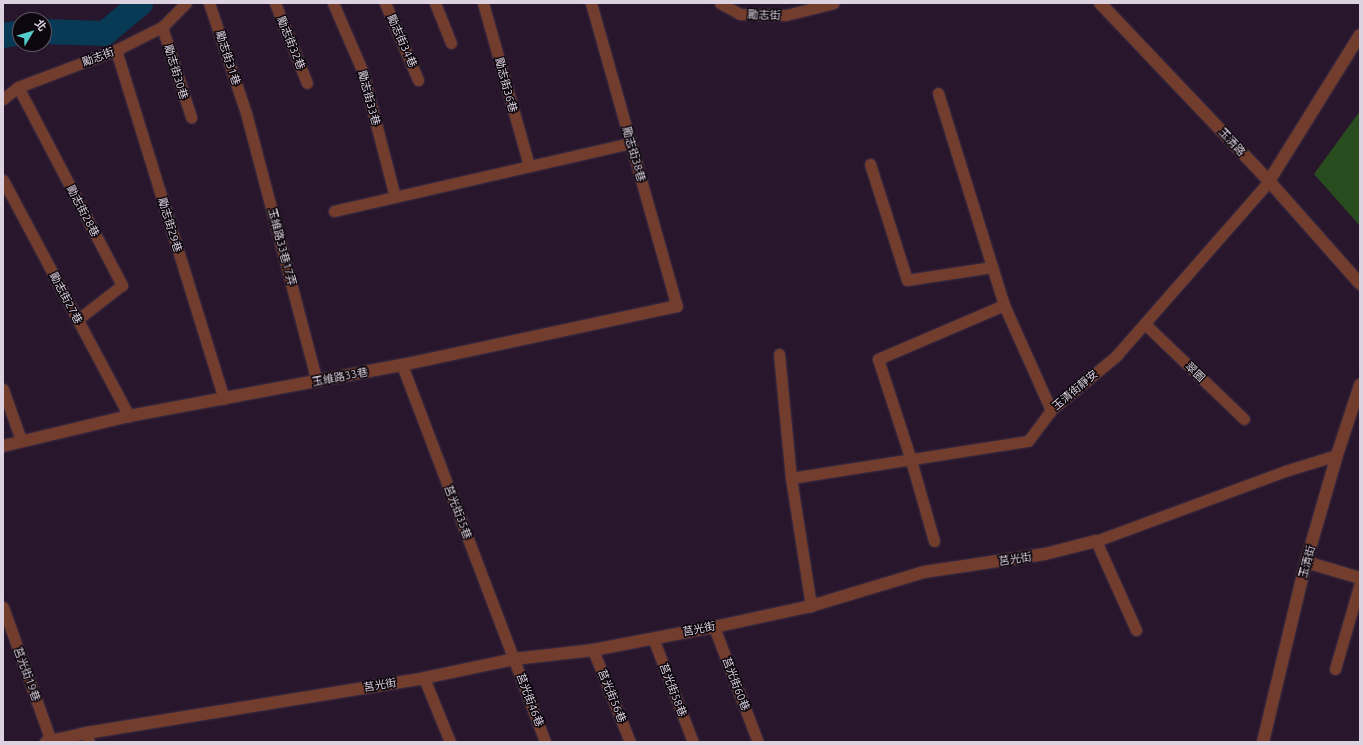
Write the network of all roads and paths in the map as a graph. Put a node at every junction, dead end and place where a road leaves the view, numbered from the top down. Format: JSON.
{"nodes":[{"id":1,"x":186,"y":3,"type":"edge"},
{"id":2,"x":209,"y":3,"type":"edge"},
{"id":3,"x":275,"y":3,"type":"edge"},
{"id":4,"x":333,"y":3,"type":"edge"},
{"id":5,"x":385,"y":3,"type":"edge"},
{"id":6,"x":435,"y":3,"type":"edge"},
{"id":7,"x":483,"y":3,"type":"edge"},
{"id":8,"x":591,"y":3,"type":"edge"},
{"id":9,"x":720,"y":3,"type":"edge"},
{"id":10,"x":834,"y":3,"type":"edge"},
{"id":11,"x":1100,"y":3,"type":"edge"},
{"id":12,"x":162,"y":27,"type":"junction"},
{"id":13,"x":1360,"y":35,"type":"edge"},
{"id":14,"x":451,"y":43,"type":"dead end"},
{"id":15,"x":116,"y":50,"type":"junction"},
{"id":16,"x":418,"y":80,"type":"dead end"},
{"id":17,"x":307,"y":83,"type":"dead end"},
{"id":18,"x":18,"y":87,"type":"junction"},
{"id":19,"x":938,"y":93,"type":"dead end"},
{"id":20,"x":3,"y":99,"type":"edge"},
{"id":21,"x":246,"y":113,"type":"joint"},
{"id":22,"x":190,"y":117,"type":"dead end"},
{"id":23,"x":631,"y":143,"type":"junction"},
{"id":24,"x":870,"y":164,"type":"dead end"},
{"id":25,"x":529,"y":166,"type":"junction"},
{"id":26,"x":3,"y":180,"type":"edge"},
{"id":27,"x":1269,"y":181,"type":"junction"},
{"id":28,"x":395,"y":197,"type":"junction"},
{"id":29,"x":334,"y":211,"type":"dead end"},
{"id":30,"x":992,"y":266,"type":"junction"},
{"id":31,"x":1360,"y":284,"type":"edge"},
{"id":32,"x":1004,"y":305,"type":"junction"},
{"id":33,"x":677,"y":306,"type":"joint"},
{"id":34,"x":77,"y":320,"type":"junction"},
{"id":35,"x":1145,"y":324,"type":"junction"},
{"id":36,"x":779,"y":354,"type":"dead end"},
{"id":37,"x":402,"y":365,"type":"junction"},
{"id":38,"x":317,"y":381,"type":"junction"},
{"id":39,"x":1360,"y":385,"type":"edge"},
{"id":40,"x":3,"y":389,"type":"edge"},
{"id":41,"x":224,"y":399,"type":"junction"},
{"id":42,"x":1051,"y":410,"type":"junction"},
{"id":43,"x":129,"y":416,"type":"junction"},
{"id":44,"x":1244,"y":419,"type":"dead end"},
{"id":45,"x":21,"y":440,"type":"junction"},
{"id":46,"x":3,"y":446,"type":"edge"},
{"id":47,"x":1337,"y":455,"type":"junction"},
{"id":48,"x":911,"y":460,"type":"junction"},
{"id":49,"x":792,"y":478,"type":"junction"},
{"id":50,"x":934,"y":541,"type":"dead end"},
{"id":51,"x":1096,"y":541,"type":"junction"},
{"id":52,"x":1306,"y":562,"type":"junction"},
{"id":53,"x":1360,"y":578,"type":"edge"},
{"id":54,"x":1360,"y":583,"type":"edge"},
{"id":55,"x":812,"y":606,"type":"junction"},
{"id":56,"x":3,"y":607,"type":"edge"},
{"id":57,"x":714,"y":627,"type":"junction"},
{"id":58,"x":1136,"y":630,"type":"dead end"},
{"id":59,"x":653,"y":638,"type":"junction"},
{"id":60,"x":593,"y":650,"type":"junction"},
{"id":61,"x":514,"y":659,"type":"junction"},
{"id":62,"x":1335,"y":669,"type":"dead end"},
{"id":63,"x":424,"y":678,"type":"junction"},
{"id":64,"x":87,"y":738,"type":"edge"},
{"id":65,"x":49,"y":741,"type":"edge"},
{"id":66,"x":450,"y":742,"type":"edge"},
{"id":67,"x":545,"y":742,"type":"edge"},
{"id":68,"x":630,"y":742,"type":"edge"},
{"id":69,"x":693,"y":742,"type":"edge"},
{"id":70,"x":758,"y":742,"type":"edge"},
{"id":71,"x":1263,"y":742,"type":"edge"}],
"edges":[{"from":1,"to":12,"type":"lane","name":"勵志街"},
{"from":2,"to":21,"type":"lane","name":"勵志街31巷"},
{"from":3,"to":17,"type":"lane","name":"勵志街32巷"},
{"from":4,"to":28,"type":"lane","name":"勵志街33巷"},
{"from":5,"to":16,"type":"lane","name":"勵志街34巷"},
{"from":6,"to":14,"type":"lane"},
{"from":7,"to":25,"type":"lane","name":"勵志街36巷"},
{"from":8,"to":23,"type":"lane","name":"勵志街38巷"},
{"from":9,"to":10,"type":"lane","name":"勵志街"},
{"from":11,"to":27,"type":"street","name":"玉清路"},
{"from":12,"to":15,"type":"lane","name":"勵志街"},
{"from":12,"to":22,"type":"lane","name":"勵志街30巷"},
{"from":13,"to":27,"type":"street"},
{"from":15,"to":18,"type":"lane","name":"勵志街"},
{"from":15,"to":41,"type":"lane","name":"勵志街29巷"},
{"from":18,"to":20,"type":"lane","name":"勵志街"},
{"from":18,"to":34,"type":"lane","name":"勵志街28巷"},
{"from":19,"to":30,"type":"lane"},
{"from":21,"to":38,"type":"lane","name":"玉維路33巷17弄"},
{"from":23,"to":25,"type":"lane"},
{"from":23,"to":33,"type":"lane","name":"勵志街38巷"},
{"from":24,"to":30,"type":"lane"},
{"from":25,"to":28,"type":"lane"},
{"from":26,"to":34,"type":"lane","name":"勵志街27巷"},
{"from":27,"to":31,"type":"street","name":"玉清路"},
{"from":27,"to":35,"type":"lane","name":"玉清街靜安"},
{"from":28,"to":29,"type":"lane"},
{"from":30,"to":32,"type":"lane"},
{"from":32,"to":42,"type":"lane"},
{"from":32,"to":48,"type":"lane"},
{"from":33,"to":37,"type":"street","name":"玉維路33巷"},
{"from":34,"to":43,"type":"lane","name":"勵志街27巷"},
{"from":35,"to":42,"type":"lane","name":"玉清街靜安"},
{"from":35,"to":44,"type":"lane","name":"翠園"},
{"from":36,"to":49,"type":"lane"},
{"from":37,"to":38,"type":"street","name":"玉維路33巷"},
{"from":37,"to":61,"type":"lane","name":"莒光街35巷"},
{"from":38,"to":41,"type":"street","name":"玉維路33巷"},
{"from":39,"to":47,"type":"street","name":"玉清街"},
{"from":40,"to":45,"type":"lane"},
{"from":41,"to":43,"type":"street","name":"玉維路33巷"},
{"from":42,"to":48,"type":"lane","name":"玉清街靜安"},
{"from":43,"to":45,"type":"street","name":"玉維路33巷"},
{"from":45,"to":46,"type":"street","name":"玉維路33巷"},
{"from":47,"to":51,"type":"lane","name":"莒光街"},
{"from":47,"to":52,"type":"street","name":"玉清街"},
{"from":48,"to":49,"type":"lane","name":"玉清街靜安"},
{"from":48,"to":50,"type":"lane"},
{"from":49,"to":55,"type":"lane"},
{"from":51,"to":55,"type":"street","name":"莒光街"},
{"from":51,"to":58,"type":"lane"},
{"from":52,"to":53,"type":"street"},
{"from":52,"to":71,"type":"street","name":"玉清街"},
{"from":54,"to":62,"type":"lane"},
{"from":55,"to":57,"type":"street","name":"莒光街"},
{"from":56,"to":65,"type":"lane","name":"莒光街19巷"},
{"from":57,"to":59,"type":"street","name":"莒光街"},
{"from":57,"to":70,"type":"lane","name":"莒光街60巷"},
{"from":59,"to":60,"type":"street","name":"莒光街"},
{"from":59,"to":69,"type":"lane","name":"莒光街58巷"},
{"from":60,"to":61,"type":"street","name":"莒光街"},
{"from":60,"to":68,"type":"lane","name":"莒光街56巷"},
{"from":61,"to":63,"type":"street","name":"莒光街"},
{"from":61,"to":67,"type":"lane","name":"莒光街46巷"},
{"from":63,"to":64,"type":"street","name":"莒光街"},
{"from":63,"to":66,"type":"lane"},
{"from":64,"to":65,"type":"street","name":"莒光街"}]}
